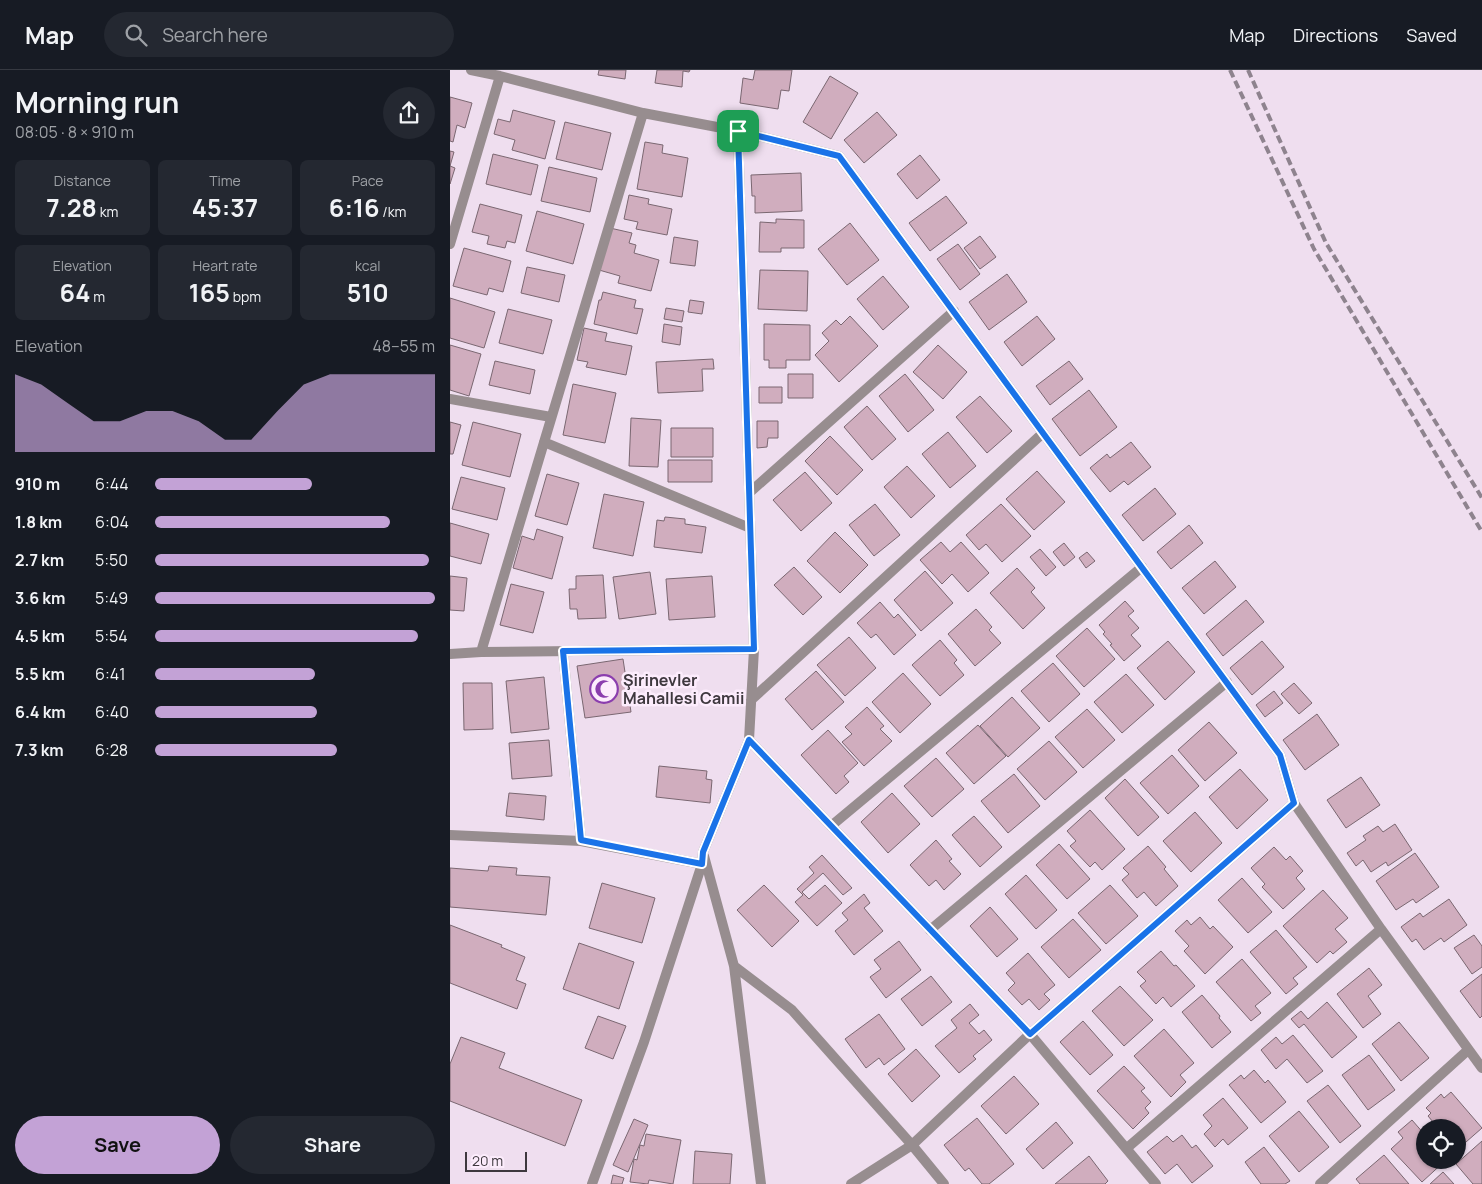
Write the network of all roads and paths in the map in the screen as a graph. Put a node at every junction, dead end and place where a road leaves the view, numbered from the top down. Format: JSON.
{"nodes":[{"id":1,"x":471,"y":70,"type":"edge"},
{"id":2,"x":500,"y":76,"type":"junction"},
{"id":3,"x":643,"y":113,"type":"junction"},
{"id":4,"x":738,"y":131,"type":"junction"},
{"id":5,"x":450,"y":244,"type":"edge"},
{"id":6,"x":954,"y":311,"type":"junction"},
{"id":7,"x":450,"y":399,"type":"edge"},
{"id":8,"x":551,"y":417,"type":"junction"},
{"id":9,"x":1043,"y":433,"type":"junction"},
{"id":10,"x":544,"y":442,"type":"junction"},
{"id":11,"x":749,"y":494,"type":"junction"},
{"id":12,"x":750,"y":528,"type":"junction"},
{"id":13,"x":1142,"y":567,"type":"junction"},
{"id":14,"x":754,"y":649,"type":"junction"},
{"id":15,"x":563,"y":651,"type":"junction"},
{"id":16,"x":481,"y":652,"type":"junction"},
{"id":17,"x":450,"y":654,"type":"edge"},
{"id":18,"x":1227,"y":682,"type":"junction"},
{"id":19,"x":751,"y":700,"type":"junction"},
{"id":20,"x":749,"y":740,"type":"junction"},
{"id":21,"x":1294,"y":803,"type":"junction"},
{"id":22,"x":831,"y":826,"type":"junction"},
{"id":23,"x":450,"y":835,"type":"edge"},
{"id":24,"x":581,"y":840,"type":"junction"},
{"id":25,"x":703,"y":852,"type":"junction"},
{"id":26,"x":702,"y":864,"type":"junction"},
{"id":27,"x":1381,"y":929,"type":"junction"},
{"id":28,"x":930,"y":930,"type":"junction"},
{"id":29,"x":734,"y":966,"type":"junction"},
{"id":30,"x":1030,"y":1034,"type":"junction"},
{"id":31,"x":1468,"y":1050,"type":"junction"},
{"id":32,"x":1482,"y":1068,"type":"edge"},
{"id":33,"x":912,"y":1145,"type":"junction"},
{"id":34,"x":1127,"y":1148,"type":"junction"},
{"id":35,"x":592,"y":1184,"type":"edge"},
{"id":36,"x":761,"y":1184,"type":"edge"},
{"id":37,"x":851,"y":1184,"type":"edge"},
{"id":38,"x":944,"y":1184,"type":"edge"},
{"id":39,"x":1156,"y":1184,"type":"edge"},
{"id":40,"x":1320,"y":1184,"type":"edge"}],
"edges":[{"from":1,"to":2,"type":"street"},
{"from":2,"to":3,"type":"street"},
{"from":2,"to":5,"type":"street"},
{"from":3,"to":4,"type":"street"},
{"from":3,"to":8,"type":"street"},
{"from":4,"to":6,"type":"street"},
{"from":4,"to":11,"type":"street"},
{"from":6,"to":9,"type":"street"},
{"from":6,"to":11,"type":"street"},
{"from":7,"to":8,"type":"street"},
{"from":8,"to":10,"type":"street"},
{"from":9,"to":13,"type":"street"},
{"from":9,"to":19,"type":"street"},
{"from":10,"to":12,"type":"street"},
{"from":10,"to":16,"type":"street"},
{"from":11,"to":12,"type":"street"},
{"from":12,"to":14,"type":"street"},
{"from":13,"to":18,"type":"street"},
{"from":13,"to":22,"type":"street"},
{"from":14,"to":15,"type":"street"},
{"from":14,"to":19,"type":"street"},
{"from":15,"to":16,"type":"street"},
{"from":15,"to":24,"type":"street"},
{"from":16,"to":17,"type":"street"},
{"from":18,"to":21,"type":"street"},
{"from":18,"to":28,"type":"street"},
{"from":19,"to":20,"type":"street"},
{"from":20,"to":22,"type":"street"},
{"from":20,"to":25,"type":"street"},
{"from":21,"to":27,"type":"street"},
{"from":21,"to":30,"type":"street"},
{"from":22,"to":28,"type":"street"},
{"from":23,"to":24,"type":"street"},
{"from":24,"to":26,"type":"street"},
{"from":25,"to":26,"type":"street"},
{"from":25,"to":29,"type":"street"},
{"from":26,"to":35,"type":"street"},
{"from":27,"to":31,"type":"street"},
{"from":27,"to":34,"type":"street"},
{"from":28,"to":30,"type":"street"},
{"from":29,"to":33,"type":"street"},
{"from":29,"to":36,"type":"street"},
{"from":30,"to":33,"type":"street"},
{"from":30,"to":34,"type":"street"},
{"from":31,"to":32,"type":"street"},
{"from":31,"to":40,"type":"street"},
{"from":33,"to":37,"type":"street"},
{"from":33,"to":38,"type":"street"},
{"from":34,"to":39,"type":"street"}]}
